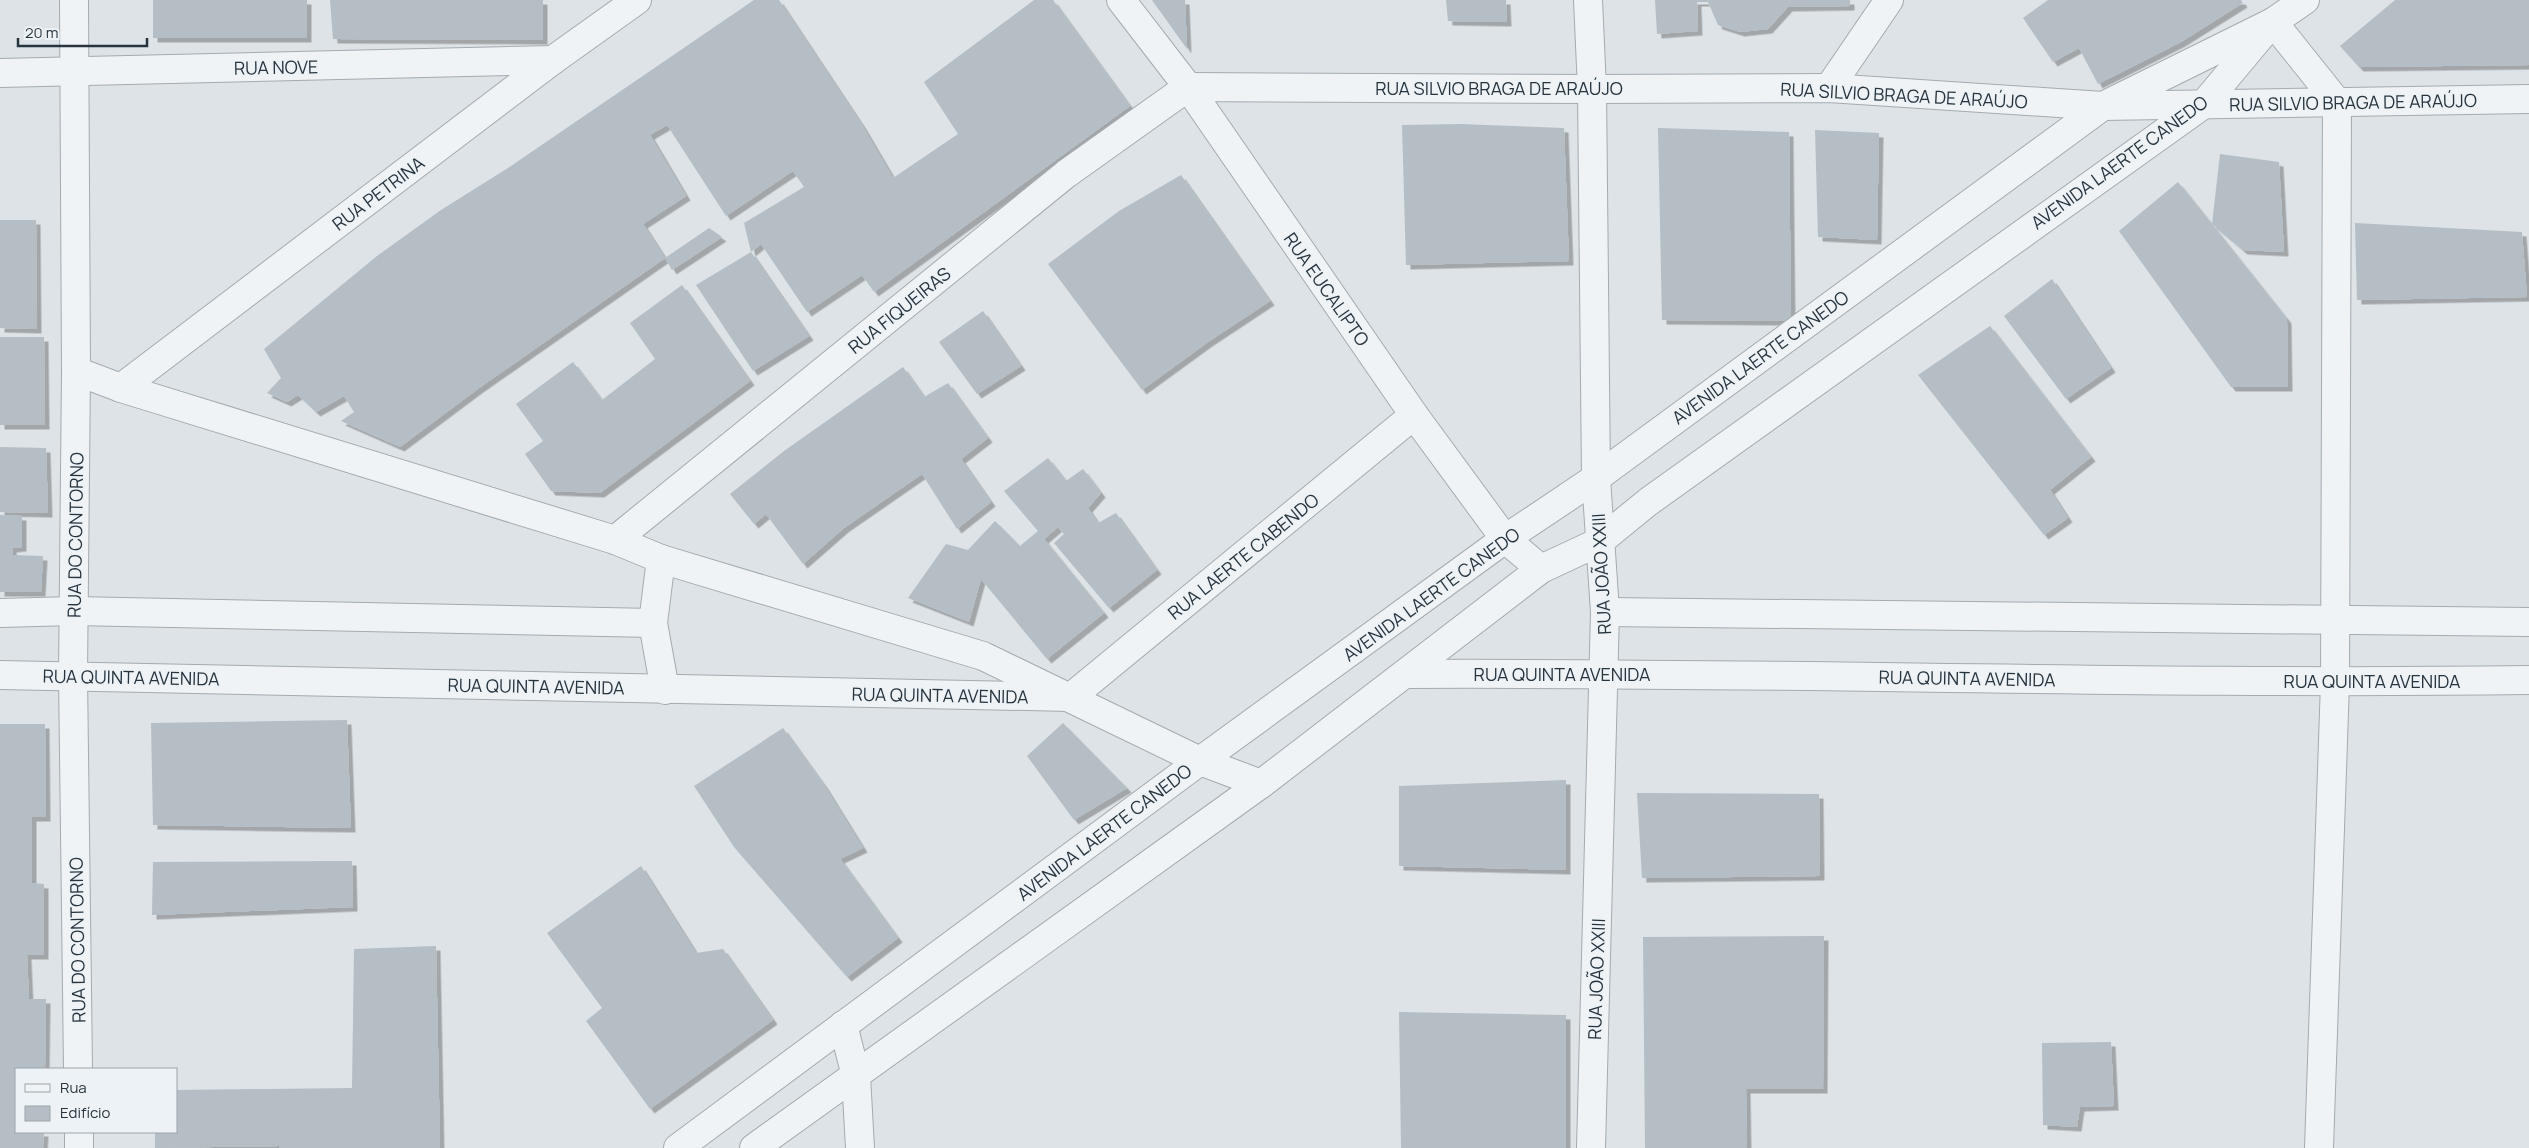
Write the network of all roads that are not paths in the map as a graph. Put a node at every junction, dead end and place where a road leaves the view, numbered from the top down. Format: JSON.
{"nodes":[{"id":1,"x":74,"y":0,"type":"edge"},
{"id":2,"x":637,"y":0,"type":"edge"},
{"id":3,"x":1121,"y":0,"type":"edge"},
{"id":4,"x":1588,"y":0,"type":"edge"},
{"id":5,"x":1889,"y":0,"type":"edge"},
{"id":6,"x":2305,"y":0,"type":"edge"},
{"id":7,"x":2273,"y":22,"type":"junction"},
{"id":8,"x":553,"y":60,"type":"junction"},
{"id":9,"x":75,"y":71,"type":"junction"},
{"id":10,"x":0,"y":73,"type":"edge"},
{"id":11,"x":1188,"y":87,"type":"junction"},
{"id":12,"x":1829,"y":88,"type":"junction"},
{"id":13,"x":1592,"y":89,"type":"junction"},
{"id":14,"x":2529,"y":99,"type":"edge"},
{"id":15,"x":2337,"y":102,"type":"junction"},
{"id":16,"x":2204,"y":104,"type":"junction"},
{"id":17,"x":2103,"y":106,"type":"junction"},
{"id":18,"x":76,"y":371,"type":"junction"},
{"id":19,"x":121,"y":388,"type":"junction"},
{"id":20,"x":1414,"y":415,"type":"junction"},
{"id":21,"x":1596,"y":478,"type":"junction"},
{"id":22,"x":1505,"y":539,"type":"junction"},
{"id":23,"x":616,"y":540,"type":"junction"},
{"id":24,"x":1599,"y":542,"type":"junction"},
{"id":25,"x":661,"y":559,"type":"junction"},
{"id":26,"x":1541,"y":569,"type":"junction"},
{"id":27,"x":74,"y":611,"type":"junction"},
{"id":28,"x":0,"y":612,"type":"edge"},
{"id":29,"x":1605,"y":612,"type":"junction"},
{"id":30,"x":2335,"y":621,"type":"junction"},
{"id":31,"x":2529,"y":622,"type":"edge"},
{"id":32,"x":653,"y":623,"type":"junction"},
{"id":33,"x":1605,"y":673,"type":"junction"},
{"id":34,"x":1405,"y":674,"type":"junction"},
{"id":35,"x":0,"y":675,"type":"edge"},
{"id":36,"x":73,"y":675,"type":"junction"},
{"id":37,"x":2529,"y":680,"type":"edge"},
{"id":38,"x":2335,"y":683,"type":"junction"},
{"id":39,"x":665,"y":690,"type":"junction"},
{"id":40,"x":1071,"y":697,"type":"junction"},
{"id":41,"x":1200,"y":761,"type":"junction"},
{"id":42,"x":1261,"y":784,"type":"junction"},
{"id":43,"x":843,"y":1025,"type":"junction"},
{"id":44,"x":78,"y":1068,"type":"edge"},
{"id":45,"x":856,"y":1076,"type":"junction"},
{"id":46,"x":79,"y":1133,"type":"edge"},
{"id":47,"x":79,"y":1148,"type":"edge"},
{"id":48,"x":678,"y":1148,"type":"edge"},
{"id":49,"x":754,"y":1148,"type":"edge"},
{"id":50,"x":860,"y":1148,"type":"edge"},
{"id":51,"x":1591,"y":1148,"type":"edge"},
{"id":52,"x":2319,"y":1148,"type":"edge"}],
"edges":[{"from":1,"to":9,"type":"street","name":"RUA DO CONTORNO"},
{"from":2,"to":8,"type":"street","name":"RUA PETRINA"},
{"from":3,"to":11,"type":"street","name":"RUA EUCALIPTO"},
{"from":4,"to":13,"type":"street","name":"RUA JOÃO XXIII"},
{"from":5,"to":12,"type":"street"},
{"from":6,"to":7,"type":"street"},
{"from":7,"to":15,"type":"street"},
{"from":7,"to":16,"type":"street","name":"AVENIDA LAERTE CANEDO"},
{"from":7,"to":17,"type":"street","name":"AVENIDA LAERTE CANEDO"},
{"from":8,"to":9,"type":"street","name":"RUA NOVE"},
{"from":8,"to":19,"type":"street","name":"RUA PETRINA"},
{"from":9,"to":10,"type":"street","name":"RUA NOVE"},
{"from":9,"to":18,"type":"street","name":"RUA DO CONTORNO"},
{"from":11,"to":13,"type":"street","name":"RUA SILVIO BRAGA DE ARAÚJO"},
{"from":11,"to":20,"type":"street","name":"RUA EUCALIPTO"},
{"from":11,"to":23,"type":"street","name":"RUA FIQUEIRAS"},
{"from":12,"to":13,"type":"street","name":"RUA SILVIO BRAGA DE ARAÚJO"},
{"from":12,"to":17,"type":"street","name":"RUA SILVIO BRAGA DE ARAÚJO"},
{"from":13,"to":21,"type":"street","name":"RUA JOÃO XXIII"},
{"from":14,"to":15,"type":"street","name":"RUA SILVIO BRAGA DE ARAÚJO"},
{"from":15,"to":16,"type":"street","name":"RUA SILVIO BRAGA DE ARAÚJO"},
{"from":15,"to":30,"type":"street"},
{"from":16,"to":17,"type":"street","name":"RUA SILVIO BRAGA DE ARAÚJO"},
{"from":16,"to":24,"type":"street","name":"AVENIDA LAERTE CANEDO"},
{"from":17,"to":21,"type":"street","name":"AVENIDA LAERTE CANEDO"},
{"from":18,"to":19,"type":"street"},
{"from":18,"to":27,"type":"street","name":"RUA DO CONTORNO"},
{"from":19,"to":23,"type":"street"},
{"from":20,"to":22,"type":"street","name":"RUA EUCALIPTO"},
{"from":20,"to":40,"type":"street","name":"RUA LAERTE CABENDO"},
{"from":21,"to":22,"type":"street","name":"AVENIDA LAERTE CANEDO"},
{"from":21,"to":24,"type":"street","name":"RUA JOÃO XXIII"},
{"from":22,"to":26,"type":"street","name":"RUA EUCALIPTO"},
{"from":22,"to":41,"type":"street","name":"AVENIDA LAERTE CANEDO"},
{"from":23,"to":25,"type":"street"},
{"from":24,"to":26,"type":"street","name":"AVENIDA LAERTE CANEDO"},
{"from":24,"to":29,"type":"street","name":"RUA JOÃO XXIII"},
{"from":25,"to":32,"type":"street"},
{"from":25,"to":40,"type":"street"},
{"from":26,"to":34,"type":"street","name":"AVENIDA LAERTE CANEDO"},
{"from":27,"to":28,"type":"street"},
{"from":27,"to":32,"type":"street"},
{"from":27,"to":36,"type":"street","name":"RUA DO CONTORNO"},
{"from":29,"to":30,"type":"street"},
{"from":29,"to":33,"type":"street","name":"RUA JOÃO XXIII"},
{"from":30,"to":31,"type":"street"},
{"from":30,"to":38,"type":"street"},
{"from":32,"to":39,"type":"street"},
{"from":33,"to":34,"type":"street","name":"RUA QUINTA AVENIDA"},
{"from":33,"to":38,"type":"street","name":"RUA QUINTA AVENIDA"},
{"from":33,"to":51,"type":"street","name":"RUA JOÃO XXIII"},
{"from":34,"to":42,"type":"street","name":"AVENIDA LAERTE CANEDO"},
{"from":35,"to":36,"type":"street","name":"RUA QUINTA AVENIDA"},
{"from":36,"to":39,"type":"street","name":"RUA QUINTA AVENIDA"},
{"from":36,"to":44,"type":"street","name":"RUA DO CONTORNO"},
{"from":37,"to":38,"type":"street","name":"RUA QUINTA AVENIDA"},
{"from":38,"to":52,"type":"street"},
{"from":39,"to":40,"type":"street","name":"RUA QUINTA AVENIDA"},
{"from":40,"to":41,"type":"street"},
{"from":41,"to":42,"type":"street"},
{"from":41,"to":43,"type":"street","name":"AVENIDA LAERTE CANEDO"},
{"from":42,"to":45,"type":"street","name":"AVENIDA LAERTE CANEDO"},
{"from":43,"to":45,"type":"street"},
{"from":43,"to":48,"type":"street","name":"AVENIDA LAERTE CANEDO"},
{"from":45,"to":49,"type":"street","name":"AVENIDA LAERTE CANEDO"},
{"from":45,"to":50,"type":"street"},
{"from":46,"to":47,"type":"street"}]}
